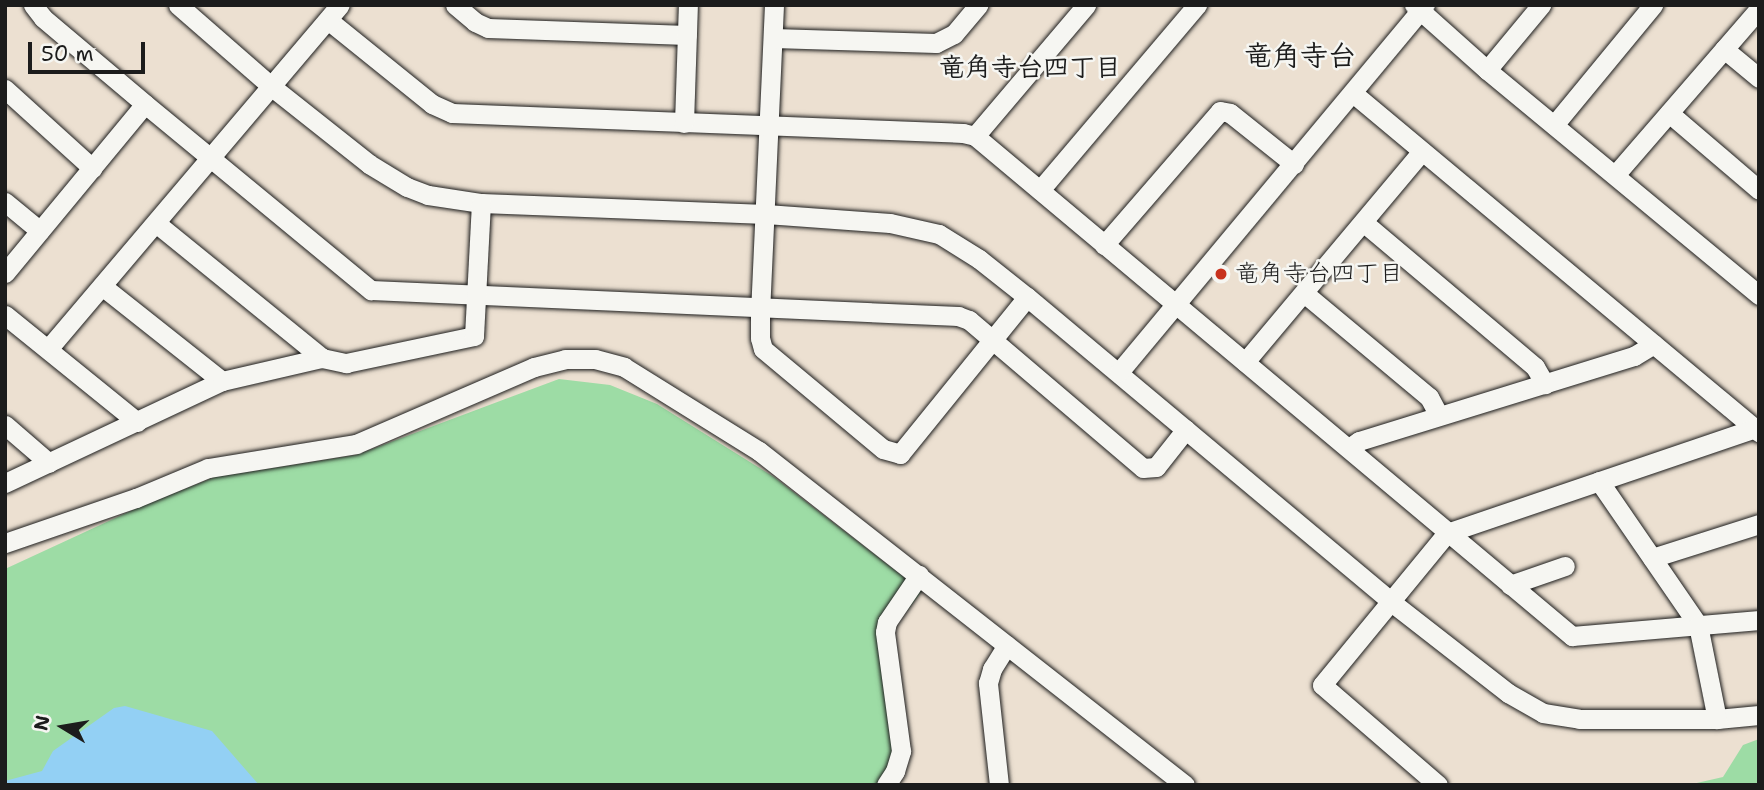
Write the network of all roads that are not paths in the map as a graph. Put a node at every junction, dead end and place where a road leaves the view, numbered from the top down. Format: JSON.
{"nodes":[{"id":1,"x":33,"y":5,"type":"edge"},
{"id":2,"x":178,"y":5,"type":"edge"},
{"id":3,"x":455,"y":5,"type":"edge"},
{"id":4,"x":688,"y":5,"type":"edge"},
{"id":5,"x":774,"y":5,"type":"edge"},
{"id":6,"x":978,"y":5,"type":"edge"},
{"id":7,"x":1086,"y":5,"type":"edge"},
{"id":8,"x":1197,"y":5,"type":"edge"},
{"id":9,"x":1541,"y":5,"type":"edge"},
{"id":10,"x":1653,"y":5,"type":"edge"},
{"id":11,"x":1420,"y":7,"type":"edge"},
{"id":12,"x":1759,"y":9,"type":"edge"},
{"id":13,"x":334,"y":12,"type":"edge"},
{"id":14,"x":687,"y":36,"type":"junction"},
{"id":15,"x":773,"y":38,"type":"junction"},
{"id":16,"x":1724,"y":49,"type":"junction"},
{"id":17,"x":1487,"y":69,"type":"junction"},
{"id":18,"x":1759,"y":78,"type":"edge"},
{"id":19,"x":272,"y":87,"type":"junction"},
{"id":20,"x":5,"y":89,"type":"edge"},
{"id":21,"x":1354,"y":94,"type":"junction"},
{"id":22,"x":145,"y":104,"type":"junction"},
{"id":23,"x":1669,"y":113,"type":"junction"},
{"id":24,"x":684,"y":122,"type":"junction"},
{"id":25,"x":768,"y":125,"type":"junction"},
{"id":26,"x":1554,"y":125,"type":"junction"},
{"id":27,"x":975,"y":136,"type":"junction"},
{"id":28,"x":1422,"y":151,"type":"junction"},
{"id":29,"x":212,"y":158,"type":"junction"},
{"id":30,"x":1294,"y":164,"type":"junction"},
{"id":31,"x":92,"y":168,"type":"junction"},
{"id":32,"x":1615,"y":175,"type":"junction"},
{"id":33,"x":1759,"y":190,"type":"edge"},
{"id":34,"x":1040,"y":191,"type":"junction"},
{"id":35,"x":5,"y":202,"type":"edge"},
{"id":36,"x":481,"y":203,"type":"junction"},
{"id":37,"x":766,"y":214,"type":"junction"},
{"id":38,"x":1363,"y":222,"type":"junction"},
{"id":39,"x":156,"y":223,"type":"junction"},
{"id":40,"x":40,"y":231,"type":"junction"},
{"id":41,"x":1104,"y":245,"type":"junction"},
{"id":42,"x":5,"y":273,"type":"edge"},
{"id":43,"x":102,"y":286,"type":"junction"},
{"id":44,"x":1304,"y":293,"type":"junction"},
{"id":45,"x":1759,"y":295,"type":"edge"},
{"id":46,"x":477,"y":296,"type":"junction"},
{"id":47,"x":1027,"y":297,"type":"junction"},
{"id":48,"x":1176,"y":305,"type":"junction"},
{"id":49,"x":760,"y":309,"type":"junction"},
{"id":50,"x":5,"y":315,"type":"edge"},
{"id":51,"x":992,"y":341,"type":"junction"},
{"id":52,"x":1654,"y":344,"type":"junction"},
{"id":53,"x":48,"y":349,"type":"junction"},
{"id":54,"x":322,"y":358,"type":"junction"},
{"id":55,"x":1245,"y":362,"type":"junction"},
{"id":56,"x":1119,"y":372,"type":"junction"},
{"id":57,"x":222,"y":381,"type":"junction"},
{"id":58,"x":1545,"y":384,"type":"junction"},
{"id":59,"x":1439,"y":416,"type":"junction"},
{"id":60,"x":137,"y":422,"type":"junction"},
{"id":61,"x":5,"y":425,"type":"edge"},
{"id":62,"x":1186,"y":429,"type":"junction"},
{"id":63,"x":1757,"y":430,"type":"edge"},
{"id":64,"x":1349,"y":448,"type":"junction"},
{"id":65,"x":49,"y":463,"type":"junction"},
{"id":66,"x":1599,"y":481,"type":"junction"},
{"id":67,"x":5,"y":482,"type":"edge"},
{"id":68,"x":1759,"y":524,"type":"edge"},
{"id":69,"x":1447,"y":533,"type":"junction"},
{"id":70,"x":5,"y":543,"type":"edge"},
{"id":71,"x":1652,"y":558,"type":"junction"},
{"id":72,"x":1565,"y":566,"type":"dead end"},
{"id":73,"x":919,"y":575,"type":"junction"},
{"id":74,"x":1510,"y":585,"type":"junction"},
{"id":75,"x":1390,"y":601,"type":"junction"},
{"id":76,"x":1759,"y":620,"type":"edge"},
{"id":77,"x":1698,"y":625,"type":"junction"},
{"id":78,"x":1007,"y":645,"type":"junction"},
{"id":79,"x":1759,"y":715,"type":"edge"},
{"id":80,"x":1717,"y":719,"type":"junction"},
{"id":81,"x":886,"y":785,"type":"edge"},
{"id":82,"x":999,"y":785,"type":"edge"},
{"id":83,"x":1185,"y":785,"type":"edge"},
{"id":84,"x":1438,"y":785,"type":"edge"}],
"edges":[{"from":1,"to":22,"type":"street"},
{"from":2,"to":19,"type":"street"},
{"from":3,"to":14,"type":"street"},
{"from":4,"to":14,"type":"street"},
{"from":5,"to":15,"type":"street"},
{"from":6,"to":15,"type":"street"},
{"from":7,"to":27,"type":"street"},
{"from":8,"to":34,"type":"street"},
{"from":9,"to":17,"type":"street"},
{"from":10,"to":26,"type":"street"},
{"from":11,"to":17,"type":"street"},
{"from":11,"to":21,"type":"street"},
{"from":12,"to":16,"type":"street"},
{"from":13,"to":19,"type":"street"},
{"from":13,"to":24,"type":"street"},
{"from":14,"to":24,"type":"street"},
{"from":15,"to":25,"type":"street"},
{"from":16,"to":18,"type":"street"},
{"from":16,"to":23,"type":"street"},
{"from":17,"to":26,"type":"street"},
{"from":19,"to":29,"type":"street"},
{"from":19,"to":36,"type":"street"},
{"from":20,"to":31,"type":"street"},
{"from":21,"to":28,"type":"street"},
{"from":21,"to":30,"type":"street"},
{"from":22,"to":29,"type":"street"},
{"from":22,"to":31,"type":"street"},
{"from":23,"to":32,"type":"street"},
{"from":23,"to":33,"type":"street"},
{"from":24,"to":25,"type":"street"},
{"from":25,"to":27,"type":"street"},
{"from":25,"to":37,"type":"street"},
{"from":26,"to":32,"type":"street"},
{"from":27,"to":34,"type":"street"},
{"from":28,"to":38,"type":"street"},
{"from":28,"to":52,"type":"street"},
{"from":29,"to":39,"type":"street"},
{"from":29,"to":46,"type":"street"},
{"from":30,"to":41,"type":"street"},
{"from":30,"to":48,"type":"street"},
{"from":31,"to":40,"type":"street"},
{"from":32,"to":45,"type":"street"},
{"from":34,"to":41,"type":"street"},
{"from":35,"to":40,"type":"street"},
{"from":36,"to":37,"type":"street"},
{"from":36,"to":46,"type":"street"},
{"from":37,"to":47,"type":"street"},
{"from":37,"to":49,"type":"street"},
{"from":38,"to":44,"type":"street"},
{"from":38,"to":58,"type":"street"},
{"from":39,"to":43,"type":"street"},
{"from":39,"to":54,"type":"street"},
{"from":40,"to":42,"type":"street"},
{"from":41,"to":48,"type":"street"},
{"from":43,"to":53,"type":"street"},
{"from":43,"to":57,"type":"street"},
{"from":44,"to":55,"type":"street"},
{"from":44,"to":59,"type":"street"},
{"from":46,"to":49,"type":"street"},
{"from":46,"to":54,"type":"street"},
{"from":47,"to":51,"type":"street"},
{"from":47,"to":56,"type":"street"},
{"from":48,"to":55,"type":"street"},
{"from":48,"to":56,"type":"street"},
{"from":49,"to":51,"type":"street"},
{"from":49,"to":51,"type":"street"},
{"from":50,"to":53,"type":"street"},
{"from":51,"to":62,"type":"street"},
{"from":52,"to":58,"type":"street"},
{"from":52,"to":63,"type":"street"},
{"from":53,"to":60,"type":"street"},
{"from":54,"to":57,"type":"street"},
{"from":55,"to":64,"type":"street"},
{"from":56,"to":62,"type":"street"},
{"from":57,"to":60,"type":"street"},
{"from":58,"to":59,"type":"street"},
{"from":59,"to":64,"type":"street"},
{"from":60,"to":65,"type":"street"},
{"from":61,"to":65,"type":"street"},
{"from":62,"to":75,"type":"street"},
{"from":63,"to":66,"type":"street"},
{"from":64,"to":69,"type":"street"},
{"from":65,"to":67,"type":"street"},
{"from":66,"to":69,"type":"street"},
{"from":66,"to":71,"type":"street"},
{"from":68,"to":71,"type":"street"},
{"from":69,"to":74,"type":"street"},
{"from":69,"to":75,"type":"street"},
{"from":70,"to":73,"type":"street"},
{"from":71,"to":77,"type":"street"},
{"from":72,"to":74,"type":"street"},
{"from":73,"to":78,"type":"street"},
{"from":73,"to":81,"type":"street"},
{"from":74,"to":77,"type":"street"},
{"from":75,"to":80,"type":"street"},
{"from":75,"to":84,"type":"street"},
{"from":76,"to":77,"type":"street"},
{"from":77,"to":80,"type":"street"},
{"from":78,"to":82,"type":"street"},
{"from":78,"to":83,"type":"street"},
{"from":79,"to":80,"type":"street"}]}
